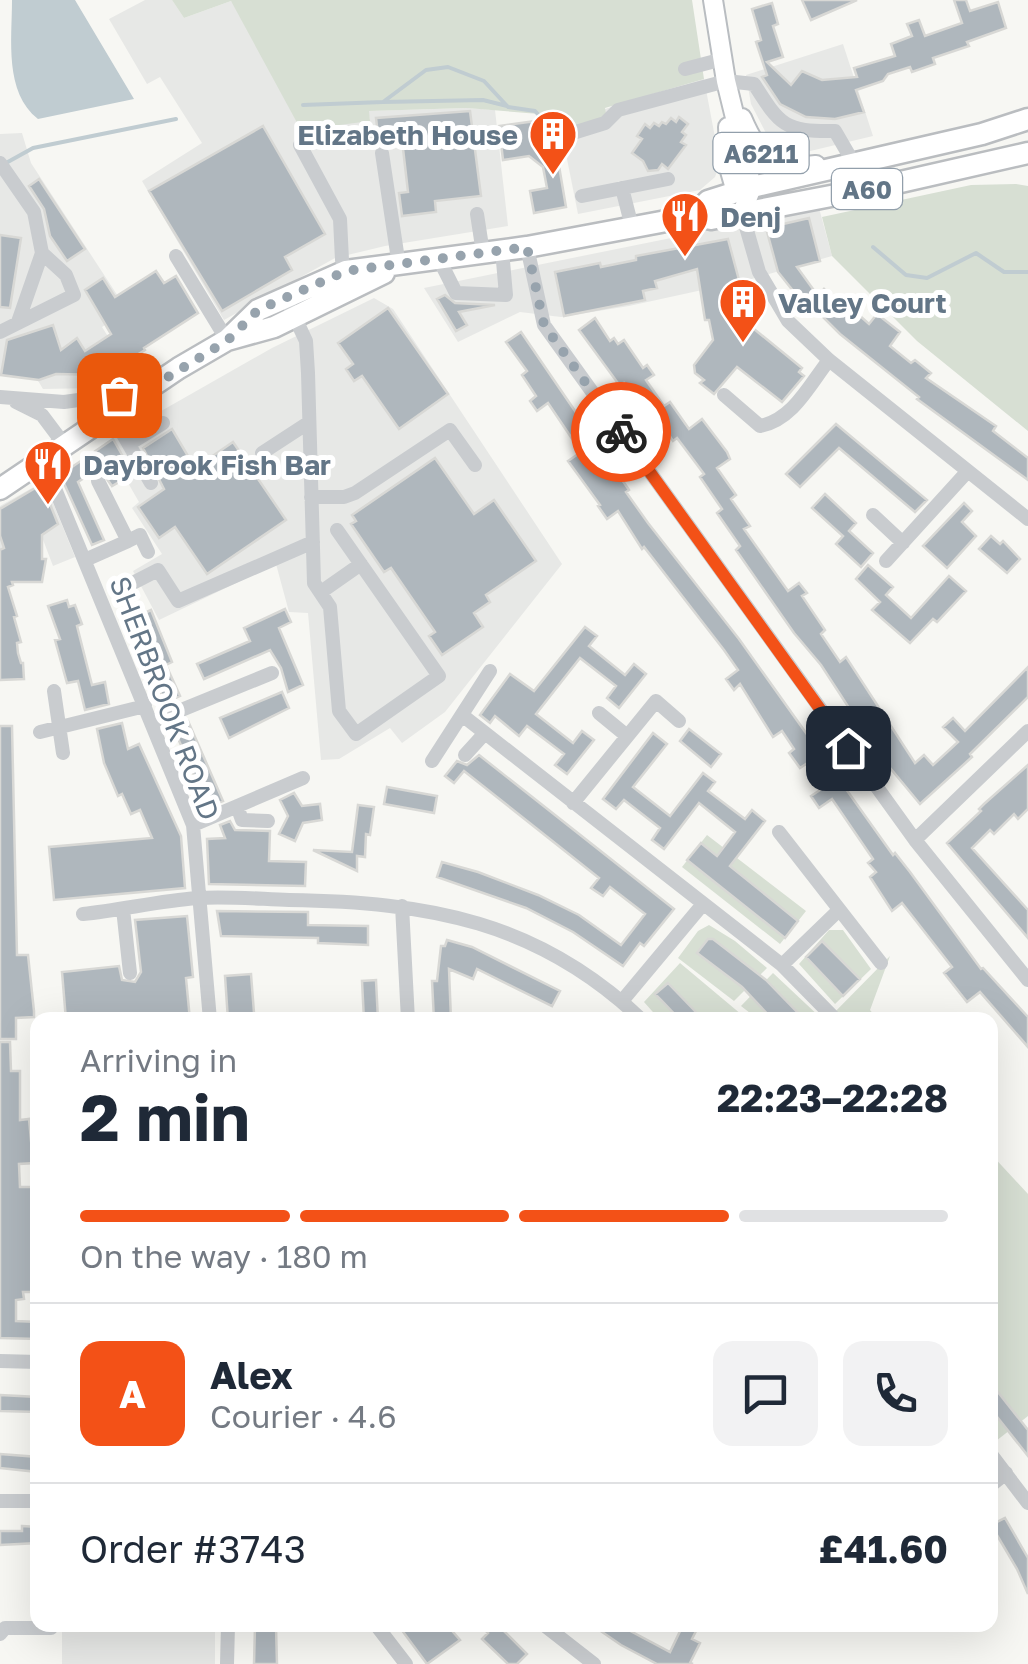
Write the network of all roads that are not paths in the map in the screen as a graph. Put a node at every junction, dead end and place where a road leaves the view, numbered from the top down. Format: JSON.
{"nodes":[{"id":1,"x":714,"y":0,"type":"edge"},
{"id":2,"x":723,"y":59,"type":"junction"},
{"id":3,"x":685,"y":69,"type":"dead end"},
{"id":4,"x":726,"y":81,"type":"junction"},
{"id":5,"x":1028,"y":120,"type":"edge"},
{"id":6,"x":1028,"y":130,"type":"edge"},
{"id":7,"x":982,"y":134,"type":"junction"},
{"id":8,"x":300,"y":145,"type":"dead end"},
{"id":9,"x":560,"y":150,"type":"dead end"},
{"id":10,"x":382,"y":153,"type":"dead end"},
{"id":11,"x":1028,"y":153,"type":"edge"},
{"id":12,"x":991,"y":160,"type":"junction"},
{"id":13,"x":0,"y":162,"type":"edge"},
{"id":14,"x":845,"y":163,"type":"junction"},
{"id":15,"x":1028,"y":170,"type":"edge"},
{"id":16,"x":668,"y":179,"type":"dead end"},
{"id":17,"x":622,"y":188,"type":"junction"},
{"id":18,"x":744,"y":189,"type":"junction"},
{"id":19,"x":582,"y":196,"type":"dead end"},
{"id":20,"x":742,"y":213,"type":"junction"},
{"id":21,"x":477,"y":214,"type":"dead end"},
{"id":22,"x":692,"y":216,"type":"junction"},
{"id":23,"x":632,"y":227,"type":"junction"},
{"id":24,"x":527,"y":247,"type":"junction"},
{"id":25,"x":493,"y":252,"type":"junction"},
{"id":26,"x":42,"y":253,"type":"junction"},
{"id":27,"x":176,"y":256,"type":"dead end"},
{"id":28,"x":439,"y":259,"type":"junction"},
{"id":29,"x":398,"y":266,"type":"junction"},
{"id":30,"x":349,"y":280,"type":"junction"},
{"id":31,"x":286,"y":296,"type":"junction"},
{"id":32,"x":295,"y":316,"type":"junction"},
{"id":33,"x":18,"y":322,"type":"junction"},
{"id":34,"x":0,"y":332,"type":"edge"},
{"id":35,"x":228,"y":340,"type":"junction"},
{"id":36,"x":828,"y":360,"type":"junction"},
{"id":37,"x":147,"y":390,"type":"junction"},
{"id":38,"x":724,"y":395,"type":"dead end"},
{"id":39,"x":5,"y":398,"type":"edge"},
{"id":40,"x":112,"y":415,"type":"junction"},
{"id":41,"x":162,"y":424,"type":"dead end"},
{"id":42,"x":308,"y":424,"type":"junction"},
{"id":43,"x":129,"y":444,"type":"junction"},
{"id":44,"x":66,"y":446,"type":"junction"},
{"id":45,"x":262,"y":453,"type":"dead end"},
{"id":46,"x":44,"y":462,"type":"junction"},
{"id":47,"x":475,"y":465,"type":"dead end"},
{"id":48,"x":967,"y":472,"type":"junction"},
{"id":49,"x":98,"y":481,"type":"dead end"},
{"id":50,"x":152,"y":483,"type":"dead end"},
{"id":51,"x":0,"y":489,"type":"edge"},
{"id":52,"x":311,"y":497,"type":"junction"},
{"id":53,"x":873,"y":515,"type":"dead end"},
{"id":54,"x":1028,"y":519,"type":"edge"},
{"id":55,"x":337,"y":530,"type":"dead end"},
{"id":56,"x":128,"y":541,"type":"junction"},
{"id":57,"x":312,"y":542,"type":"junction"},
{"id":58,"x":903,"y":543,"type":"junction"},
{"id":59,"x":148,"y":552,"type":"dead end"},
{"id":60,"x":84,"y":560,"type":"junction"},
{"id":61,"x":886,"y":562,"type":"dead end"},
{"id":62,"x":361,"y":564,"type":"junction"},
{"id":63,"x":121,"y":589,"type":"dead end"},
{"id":64,"x":320,"y":592,"type":"junction"},
{"id":65,"x":490,"y":671,"type":"dead end"},
{"id":66,"x":272,"y":673,"type":"dead end"},
{"id":67,"x":54,"y":690,"type":"dead end"},
{"id":68,"x":145,"y":706,"type":"junction"},
{"id":69,"x":599,"y":713,"type":"dead end"},
{"id":70,"x":462,"y":715,"type":"junction"},
{"id":71,"x":679,"y":721,"type":"dead end"},
{"id":72,"x":152,"y":722,"type":"junction"},
{"id":73,"x":59,"y":727,"type":"junction"},
{"id":74,"x":1028,"y":731,"type":"edge"},
{"id":75,"x":40,"y":732,"type":"dead end"},
{"id":76,"x":485,"y":733,"type":"junction"},
{"id":77,"x":628,"y":736,"type":"junction"},
{"id":78,"x":63,"y":754,"type":"dead end"},
{"id":79,"x":465,"y":755,"type":"dead end"},
{"id":80,"x":432,"y":761,"type":"dead end"},
{"id":81,"x":303,"y":778,"type":"dead end"},
{"id":82,"x":573,"y":803,"type":"junction"},
{"id":83,"x":237,"y":806,"type":"junction"},
{"id":84,"x":268,"y":821,"type":"dead end"},
{"id":85,"x":192,"y":825,"type":"junction"},
{"id":86,"x":778,"y":832,"type":"dead end"},
{"id":87,"x":915,"y":840,"type":"junction"},
{"id":88,"x":199,"y":898,"type":"junction"},
{"id":89,"x":704,"y":904,"type":"junction"},
{"id":90,"x":402,"y":906,"type":"junction"},
{"id":91,"x":123,"y":909,"type":"junction"},
{"id":92,"x":839,"y":910,"type":"junction"},
{"id":93,"x":84,"y":914,"type":"dead end"},
{"id":94,"x":881,"y":964,"type":"dead end"},
{"id":95,"x":782,"y":965,"type":"junction"},
{"id":96,"x":130,"y":973,"type":"dead end"},
{"id":97,"x":1028,"y":980,"type":"edge"},
{"id":98,"x":622,"y":1001,"type":"junction"},
{"id":99,"x":209,"y":1012,"type":"edge"},
{"id":100,"x":408,"y":1012,"type":"edge"},
{"id":101,"x":634,"y":1012,"type":"edge"},
{"id":102,"x":828,"y":1012,"type":"edge"},
{"id":103,"x":0,"y":1361,"type":"edge"},
{"id":104,"x":30,"y":1362,"type":"edge"},
{"id":105,"x":998,"y":1464,"type":"edge"},
{"id":106,"x":1006,"y":1474,"type":"junction"},
{"id":107,"x":998,"y":1480,"type":"edge"},
{"id":108,"x":0,"y":1501,"type":"edge"},
{"id":109,"x":30,"y":1502,"type":"edge"},
{"id":110,"x":1028,"y":1503,"type":"edge"},
{"id":111,"x":30,"y":1628,"type":"edge"},
{"id":112,"x":228,"y":1632,"type":"edge"},
{"id":113,"x":381,"y":1632,"type":"edge"},
{"id":114,"x":553,"y":1632,"type":"edge"},
{"id":115,"x":0,"y":1634,"type":"edge"},
{"id":116,"x":228,"y":1664,"type":"edge"},
{"id":117,"x":406,"y":1664,"type":"edge"},
{"id":118,"x":594,"y":1664,"type":"edge"}],
"edges":[{"from":1,"to":2,"type":"main road","number":"A6211"},
{"from":2,"to":3,"type":"street"},
{"from":2,"to":4,"type":"main road","number":"A6211"},
{"from":4,"to":9,"type":"street"},
{"from":4,"to":14,"type":"street"},
{"from":4,"to":14,"type":"main road","number":"A6211"},
{"from":4,"to":18,"type":"main road","number":"A6211"},
{"from":5,"to":7,"type":"highway","number":"A60"},
{"from":6,"to":7,"type":"highway","number":"A60"},
{"from":7,"to":14,"type":"highway","number":"A60"},
{"from":8,"to":30,"type":"street"},
{"from":10,"to":29,"type":"street"},
{"from":11,"to":12,"type":"highway","number":"A60"},
{"from":12,"to":15,"type":"highway"},
{"from":12,"to":20,"type":"highway","number":"A60"},
{"from":13,"to":26,"type":"street"},
{"from":14,"to":18,"type":"highway","number":"A60"},
{"from":16,"to":17,"type":"street"},
{"from":17,"to":19,"type":"street"},
{"from":17,"to":23,"type":"street"},
{"from":18,"to":20,"type":"highway"},
{"from":18,"to":22,"type":"highway","number":"A60"},
{"from":20,"to":22,"type":"highway","number":"A60"},
{"from":20,"to":36,"type":"street"},
{"from":21,"to":25,"type":"street"},
{"from":22,"to":23,"type":"highway","number":"A60"},
{"from":23,"to":24,"type":"highway","number":"A60"},
{"from":24,"to":25,"type":"highway","number":"A60"},
{"from":24,"to":87,"type":"street"},
{"from":25,"to":28,"type":"highway","number":"A60"},
{"from":25,"to":28,"type":"street"},
{"from":26,"to":33,"type":"street"},
{"from":26,"to":33,"type":"street"},
{"from":27,"to":35,"type":"street"},
{"from":28,"to":29,"type":"highway","number":"A60"},
{"from":29,"to":30,"type":"highway","number":"A60"},
{"from":30,"to":31,"type":"highway","number":"A60"},
{"from":30,"to":32,"type":"highway","number":"A60"},
{"from":31,"to":32,"type":"street"},
{"from":31,"to":35,"type":"highway","number":"A60"},
{"from":32,"to":35,"type":"highway","number":"A60"},
{"from":32,"to":42,"type":"street"},
{"from":33,"to":34,"type":"street"},
{"from":35,"to":37,"type":"highway","number":"A60"},
{"from":36,"to":38,"type":"street"},
{"from":36,"to":48,"type":"street"},
{"from":37,"to":39,"type":"street"},
{"from":37,"to":40,"type":"highway","number":"A60"},
{"from":39,"to":44,"type":"street"},
{"from":40,"to":43,"type":"street"},
{"from":40,"to":44,"type":"highway","number":"A60"},
{"from":41,"to":43,"type":"street"},
{"from":42,"to":45,"type":"street"},
{"from":42,"to":52,"type":"street"},
{"from":43,"to":50,"type":"street"},
{"from":44,"to":46,"type":"highway","number":"A60"},
{"from":46,"to":51,"type":"highway","number":"A60"},
{"from":46,"to":60,"type":"street","name":"SHERBROOK ROAD"},
{"from":47,"to":52,"type":"street"},
{"from":48,"to":54,"type":"street"},
{"from":48,"to":58,"type":"street"},
{"from":49,"to":56,"type":"street"},
{"from":52,"to":57,"type":"street"},
{"from":53,"to":58,"type":"street"},
{"from":55,"to":62,"type":"street"},
{"from":56,"to":59,"type":"street"},
{"from":56,"to":60,"type":"street"},
{"from":57,"to":63,"type":"street"},
{"from":57,"to":64,"type":"street"},
{"from":58,"to":61,"type":"street"},
{"from":60,"to":68,"type":"street","name":"SHERBROOK ROAD"},
{"from":62,"to":64,"type":"street"},
{"from":62,"to":64,"type":"street"},
{"from":65,"to":70,"type":"street"},
{"from":66,"to":72,"type":"street"},
{"from":67,"to":73,"type":"street"},
{"from":68,"to":72,"type":"street","name":"SHERBROOK ROAD"},
{"from":68,"to":73,"type":"street"},
{"from":69,"to":77,"type":"street"},
{"from":70,"to":76,"type":"street"},
{"from":70,"to":80,"type":"street"},
{"from":71,"to":77,"type":"street"},
{"from":72,"to":85,"type":"street","name":"SHERBROOK ROAD"},
{"from":73,"to":75,"type":"street"},
{"from":73,"to":78,"type":"street"},
{"from":74,"to":87,"type":"street"},
{"from":76,"to":79,"type":"street"},
{"from":76,"to":82,"type":"street"},
{"from":77,"to":82,"type":"street"},
{"from":81,"to":83,"type":"street"},
{"from":82,"to":89,"type":"street"},
{"from":83,"to":84,"type":"street"},
{"from":83,"to":85,"type":"street"},
{"from":85,"to":88,"type":"street","name":"SHERBROOK ROAD"},
{"from":86,"to":92,"type":"street"},
{"from":87,"to":97,"type":"street"},
{"from":88,"to":90,"type":"street"},
{"from":88,"to":91,"type":"street"},
{"from":88,"to":99,"type":"street","name":"SHERBROOK ROAD"},
{"from":89,"to":95,"type":"street"},
{"from":89,"to":98,"type":"street"},
{"from":90,"to":98,"type":"street"},
{"from":90,"to":100,"type":"street"},
{"from":91,"to":93,"type":"street"},
{"from":91,"to":96,"type":"street"},
{"from":92,"to":94,"type":"street"},
{"from":92,"to":95,"type":"street"},
{"from":95,"to":102,"type":"street"},
{"from":98,"to":101,"type":"street"},
{"from":103,"to":104,"type":"street"},
{"from":105,"to":106,"type":"street"},
{"from":106,"to":107,"type":"street"},
{"from":106,"to":110,"type":"street"},
{"from":108,"to":109,"type":"street"},
{"from":111,"to":115,"type":"street"},
{"from":112,"to":116,"type":"street"},
{"from":113,"to":117,"type":"street"},
{"from":114,"to":118,"type":"street"}]}
